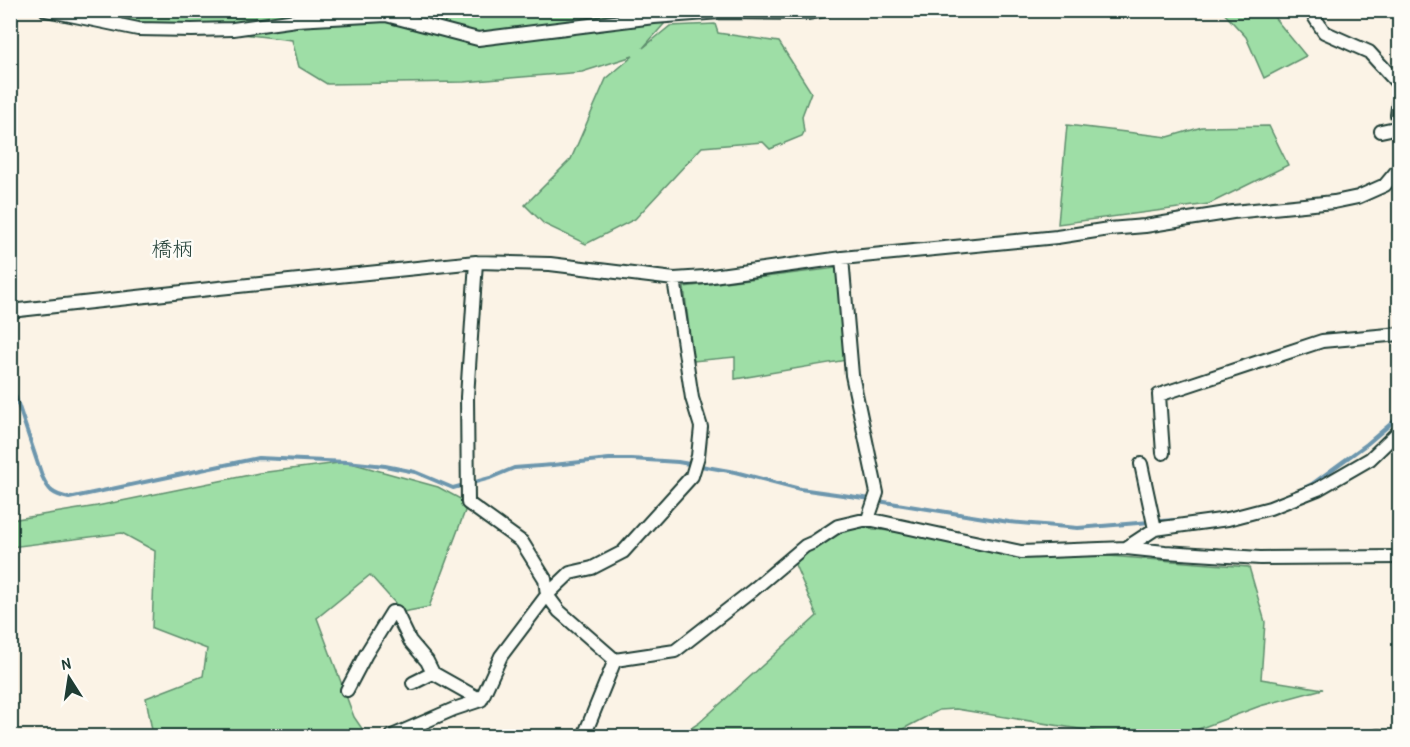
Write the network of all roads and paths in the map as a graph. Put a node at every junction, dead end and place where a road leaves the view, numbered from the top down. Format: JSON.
{"nodes":[{"id":1,"x":46,"y":10,"type":"edge"},
{"id":2,"x":120,"y":10,"type":"edge"},
{"id":3,"x":826,"y":10,"type":"edge"},
{"id":4,"x":1310,"y":10,"type":"edge"},
{"id":5,"x":110,"y":23,"type":"junction"},
{"id":6,"x":1400,"y":86,"type":"edge"},
{"id":7,"x":1400,"y":92,"type":"edge"},
{"id":8,"x":1400,"y":118,"type":"edge"},
{"id":9,"x":1400,"y":127,"type":"edge"},
{"id":10,"x":1381,"y":131,"type":"dead end"},
{"id":11,"x":1400,"y":167,"type":"edge"},
{"id":12,"x":842,"y":258,"type":"junction"},
{"id":13,"x":476,"y":262,"type":"junction"},
{"id":14,"x":674,"y":279,"type":"junction"},
{"id":15,"x":10,"y":311,"type":"edge"},
{"id":16,"x":1400,"y":334,"type":"edge"},
{"id":17,"x":1400,"y":430,"type":"edge"},
{"id":18,"x":1163,"y":453,"type":"dead end"},
{"id":19,"x":1141,"y":464,"type":"dead end"},
{"id":20,"x":870,"y":513,"type":"junction"},
{"id":21,"x":1154,"y":525,"type":"junction"},
{"id":22,"x":1126,"y":548,"type":"junction"},
{"id":23,"x":1400,"y":557,"type":"edge"},
{"id":24,"x":547,"y":595,"type":"junction"},
{"id":25,"x":615,"y":660,"type":"junction"},
{"id":26,"x":433,"y":673,"type":"junction"},
{"id":27,"x":413,"y":683,"type":"dead end"},
{"id":28,"x":347,"y":690,"type":"dead end"},
{"id":29,"x":481,"y":700,"type":"junction"},
{"id":30,"x":392,"y":736,"type":"edge"},
{"id":31,"x":584,"y":736,"type":"edge"}],
"edges":[{"from":1,"to":5,"type":"street"},
{"from":2,"to":5,"type":"street"},
{"from":3,"to":5,"type":"street"},
{"from":4,"to":6,"type":"street"},
{"from":7,"to":8,"type":"street"},
{"from":9,"to":10,"type":"street"},
{"from":11,"to":12,"type":"street"},
{"from":12,"to":14,"type":"street"},
{"from":12,"to":20,"type":"street"},
{"from":13,"to":14,"type":"street"},
{"from":13,"to":15,"type":"street"},
{"from":13,"to":24,"type":"street"},
{"from":14,"to":24,"type":"street"},
{"from":16,"to":18,"type":"street"},
{"from":17,"to":21,"type":"street"},
{"from":19,"to":21,"type":"street"},
{"from":20,"to":22,"type":"street"},
{"from":20,"to":25,"type":"street"},
{"from":21,"to":22,"type":"street"},
{"from":22,"to":23,"type":"street"},
{"from":24,"to":25,"type":"street"},
{"from":24,"to":29,"type":"street"},
{"from":25,"to":31,"type":"street"},
{"from":26,"to":27,"type":"street"},
{"from":26,"to":28,"type":"street"},
{"from":26,"to":29,"type":"street"},
{"from":29,"to":30,"type":"street"}]}
